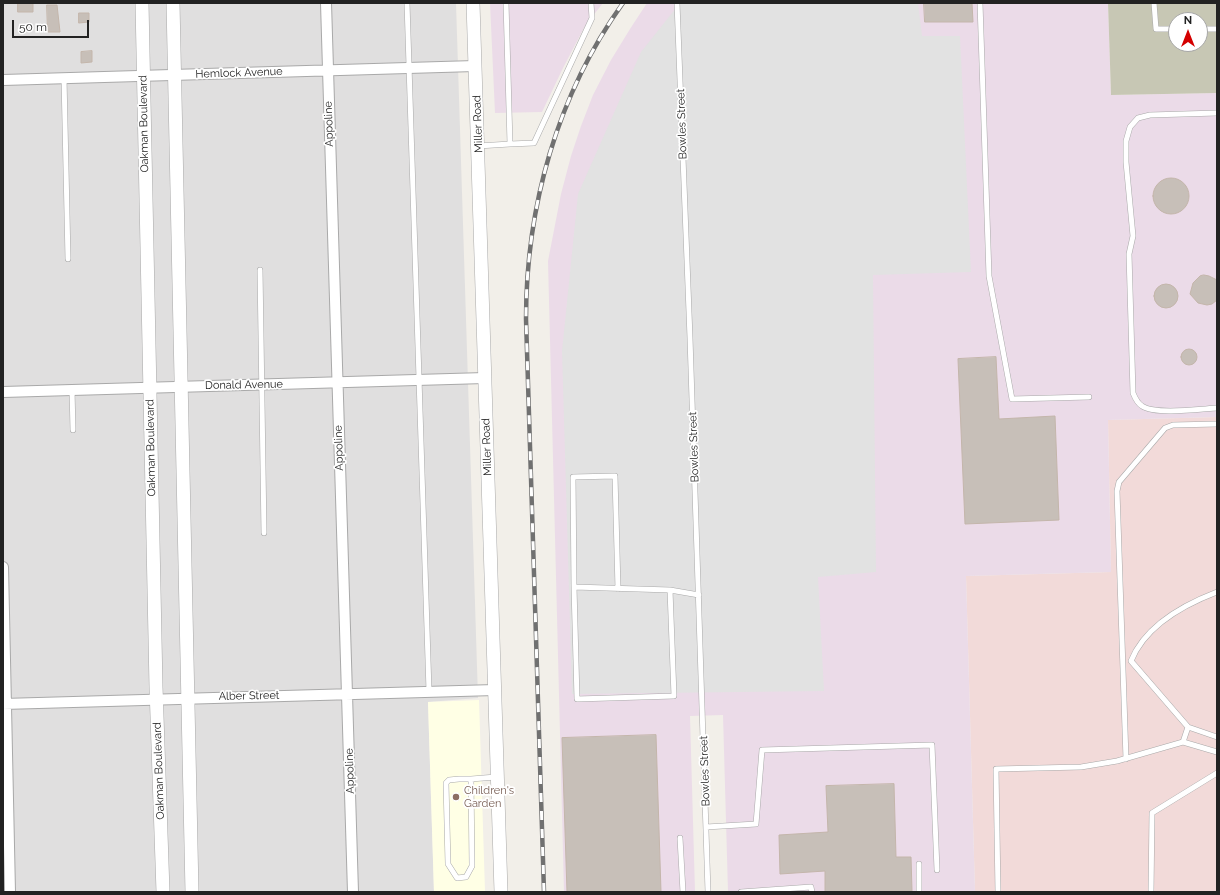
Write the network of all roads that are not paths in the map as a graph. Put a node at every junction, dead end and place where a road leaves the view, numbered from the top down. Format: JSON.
{"nodes":[{"id":1,"x":142,"y":3,"type":"edge"},
{"id":2,"x":173,"y":3,"type":"edge"},
{"id":3,"x":326,"y":3,"type":"edge"},
{"id":4,"x":407,"y":3,"type":"edge"},
{"id":5,"x":473,"y":3,"type":"edge"},
{"id":6,"x":506,"y":3,"type":"edge"},
{"id":7,"x":591,"y":3,"type":"edge"},
{"id":8,"x":677,"y":3,"type":"edge"},
{"id":9,"x":980,"y":3,"type":"edge"},
{"id":10,"x":1154,"y":3,"type":"edge"},
{"id":11,"x":1168,"y":29,"type":"edge"},
{"id":12,"x":475,"y":66,"type":"junction"},
{"id":13,"x":410,"y":68,"type":"junction"},
{"id":14,"x":328,"y":70,"type":"junction"},
{"id":15,"x":175,"y":75,"type":"junction"},
{"id":16,"x":143,"y":76,"type":"junction"},
{"id":17,"x":64,"y":78,"type":"junction"},
{"id":18,"x":3,"y":80,"type":"edge"},
{"id":19,"x":1217,"y":113,"type":"edge"},
{"id":20,"x":510,"y":144,"type":"junction"},
{"id":21,"x":478,"y":146,"type":"junction"},
{"id":22,"x":68,"y":259,"type":"dead end"},
{"id":23,"x":260,"y":270,"type":"dead end"},
{"id":24,"x":485,"y":378,"type":"junction"},
{"id":25,"x":419,"y":380,"type":"junction"},
{"id":26,"x":337,"y":383,"type":"junction"},
{"id":27,"x":263,"y":385,"type":"junction"},
{"id":28,"x":181,"y":387,"type":"junction"},
{"id":29,"x":150,"y":388,"type":"junction"},
{"id":30,"x":72,"y":390,"type":"junction"},
{"id":31,"x":3,"y":392,"type":"edge"},
{"id":32,"x":1089,"y":397,"type":"dead end"},
{"id":33,"x":1217,"y":408,"type":"edge"},
{"id":34,"x":1217,"y":424,"type":"edge"},
{"id":35,"x":73,"y":430,"type":"dead end"},
{"id":36,"x":264,"y":533,"type":"dead end"},
{"id":37,"x":3,"y":567,"type":"edge"},
{"id":38,"x":574,"y":587,"type":"junction"},
{"id":39,"x":618,"y":589,"type":"junction"},
{"id":40,"x":670,"y":590,"type":"junction"},
{"id":41,"x":1217,"y":592,"type":"edge"},
{"id":42,"x":699,"y":595,"type":"junction"},
{"id":43,"x":1131,"y":661,"type":"junction"},
{"id":44,"x":1123,"y":664,"type":"junction"},
{"id":45,"x":495,"y":690,"type":"junction"},
{"id":46,"x":429,"y":691,"type":"junction"},
{"id":47,"x":347,"y":694,"type":"junction"},
{"id":48,"x":188,"y":698,"type":"junction"},
{"id":49,"x":157,"y":699,"type":"junction"},
{"id":50,"x":4,"y":703,"type":"edge"},
{"id":51,"x":1188,"y":727,"type":"junction"},
{"id":52,"x":1217,"y":737,"type":"edge"},
{"id":53,"x":1183,"y":742,"type":"junction"},
{"id":54,"x":1217,"y":752,"type":"edge"},
{"id":55,"x":1126,"y":759,"type":"junction"},
{"id":56,"x":1217,"y":774,"type":"edge"},
{"id":57,"x":497,"y":777,"type":"junction"},
{"id":58,"x":5,"y":778,"type":"edge"},
{"id":59,"x":471,"y":779,"type":"junction"},
{"id":60,"x":706,"y":827,"type":"junction"},
{"id":61,"x":680,"y":838,"type":"dead end"},
{"id":62,"x":919,"y":864,"type":"dead end"},
{"id":63,"x":937,"y":870,"type":"dead end"},
{"id":64,"x":10,"y":892,"type":"edge"},
{"id":65,"x":163,"y":892,"type":"edge"},
{"id":66,"x":192,"y":892,"type":"edge"},
{"id":67,"x":353,"y":892,"type":"edge"},
{"id":68,"x":501,"y":892,"type":"edge"},
{"id":69,"x":683,"y":892,"type":"edge"},
{"id":70,"x":708,"y":892,"type":"edge"},
{"id":71,"x":742,"y":892,"type":"edge"},
{"id":72,"x":812,"y":892,"type":"edge"},
{"id":73,"x":919,"y":892,"type":"edge"},
{"id":74,"x":998,"y":892,"type":"edge"},
{"id":75,"x":1151,"y":892,"type":"edge"}],
"edges":[{"from":1,"to":16,"type":"street","name":"Oakman Boulevard"},
{"from":2,"to":15,"type":"street"},
{"from":3,"to":14,"type":"street","name":"Appoline"},
{"from":4,"to":13,"type":"lane"},
{"from":5,"to":12,"type":"street","name":"Miller Road"},
{"from":6,"to":20,"type":"lane"},
{"from":7,"to":20,"type":"lane"},
{"from":8,"to":42,"type":"lane","name":"Bowles Street"},
{"from":9,"to":32,"type":"lane"},
{"from":10,"to":11,"type":"lane"},
{"from":12,"to":13,"type":"street","name":"Hemlock Avenue"},
{"from":12,"to":21,"type":"street","name":"Miller Road"},
{"from":13,"to":14,"type":"street","name":"Hemlock Avenue"},
{"from":13,"to":25,"type":"lane"},
{"from":14,"to":15,"type":"street","name":"Hemlock Avenue"},
{"from":14,"to":26,"type":"street","name":"Appoline"},
{"from":15,"to":16,"type":"street","name":"Hemlock Avenue"},
{"from":15,"to":28,"type":"street"},
{"from":16,"to":17,"type":"street","name":"Hemlock Avenue"},
{"from":16,"to":29,"type":"street","name":"Oakman Boulevard"},
{"from":17,"to":18,"type":"street","name":"Hemlock Avenue"},
{"from":17,"to":22,"type":"lane"},
{"from":19,"to":33,"type":"lane"},
{"from":20,"to":21,"type":"lane"},
{"from":21,"to":24,"type":"street","name":"Miller Road"},
{"from":23,"to":27,"type":"lane"},
{"from":24,"to":25,"type":"street","name":"Donald Avenue"},
{"from":24,"to":45,"type":"street","name":"Miller Road"},
{"from":25,"to":26,"type":"street","name":"Donald Avenue"},
{"from":25,"to":46,"type":"lane"},
{"from":26,"to":27,"type":"street","name":"Donald Avenue"},
{"from":26,"to":47,"type":"street","name":"Appoline"},
{"from":27,"to":28,"type":"street","name":"Donald Avenue"},
{"from":27,"to":36,"type":"lane"},
{"from":28,"to":29,"type":"street","name":"Donald Avenue"},
{"from":28,"to":48,"type":"street"},
{"from":29,"to":30,"type":"street","name":"Donald Avenue"},
{"from":29,"to":49,"type":"street","name":"Oakman Boulevard"},
{"from":30,"to":31,"type":"street","name":"Donald Avenue"},
{"from":30,"to":35,"type":"lane"},
{"from":34,"to":44,"type":"lane"},
{"from":37,"to":50,"type":"street"},
{"from":38,"to":39,"type":"lane"},
{"from":38,"to":39,"type":"lane"},
{"from":38,"to":40,"type":"lane"},
{"from":39,"to":40,"type":"lane"},
{"from":40,"to":42,"type":"lane"},
{"from":41,"to":43,"type":"lane"},
{"from":42,"to":60,"type":"lane","name":"Bowles Street"},
{"from":43,"to":44,"type":"lane"},
{"from":43,"to":51,"type":"lane"},
{"from":44,"to":55,"type":"lane"},
{"from":45,"to":46,"type":"street","name":"Alber Street"},
{"from":45,"to":57,"type":"street","name":"Miller Road"},
{"from":46,"to":47,"type":"street","name":"Alber Street"},
{"from":47,"to":48,"type":"street","name":"Alber Street"},
{"from":47,"to":67,"type":"street","name":"Appoline"},
{"from":48,"to":49,"type":"street","name":"Alber Street"},
{"from":48,"to":66,"type":"street"},
{"from":49,"to":50,"type":"street","name":"Alber Street"},
{"from":49,"to":65,"type":"street","name":"Oakman Boulevard"},
{"from":50,"to":58,"type":"street"},
{"from":51,"to":52,"type":"lane"},
{"from":51,"to":53,"type":"lane"},
{"from":53,"to":54,"type":"lane"},
{"from":53,"to":55,"type":"lane"},
{"from":55,"to":74,"type":"lane"},
{"from":56,"to":75,"type":"lane"},
{"from":57,"to":59,"type":"lane"},
{"from":57,"to":68,"type":"street","name":"Miller Road"},
{"from":58,"to":64,"type":"street"},
{"from":59,"to":59,"type":"lane"},
{"from":60,"to":63,"type":"lane"},
{"from":60,"to":70,"type":"lane","name":"Bowles Street"},
{"from":61,"to":69,"type":"lane"},
{"from":62,"to":73,"type":"lane"},
{"from":71,"to":72,"type":"lane"}]}
